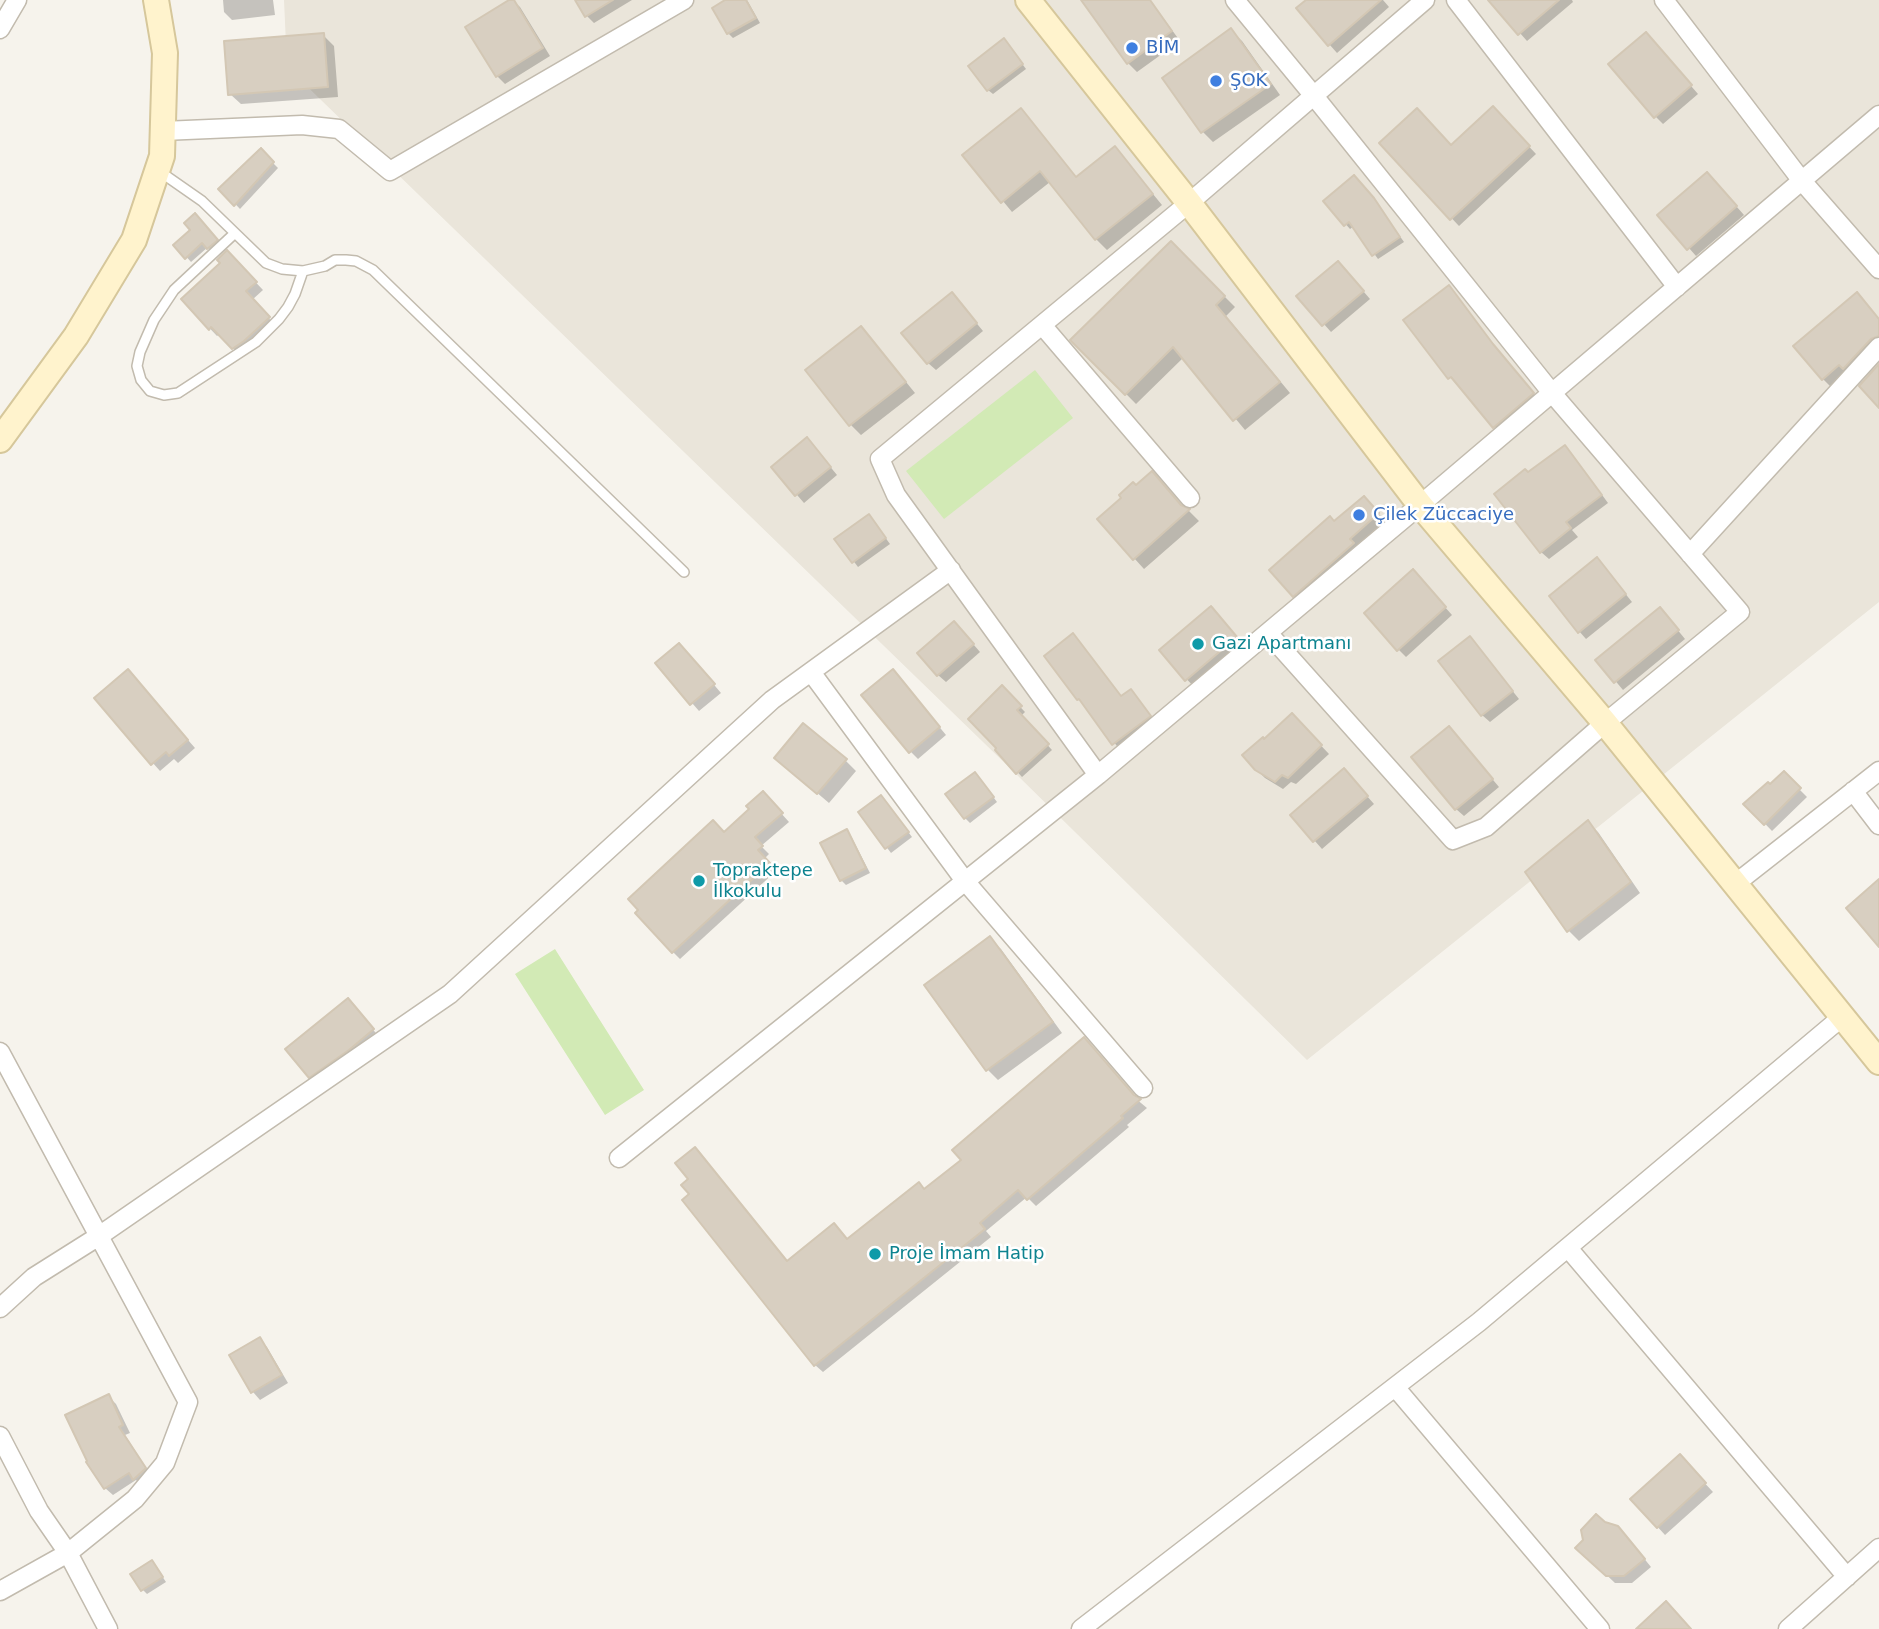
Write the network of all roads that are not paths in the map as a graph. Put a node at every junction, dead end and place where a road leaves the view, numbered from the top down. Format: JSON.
{"nodes":[{"id":1,"x":17,"y":0,"type":"edge"},
{"id":2,"x":156,"y":0,"type":"edge"},
{"id":3,"x":684,"y":0,"type":"edge"},
{"id":4,"x":1028,"y":0,"type":"edge"},
{"id":5,"x":1235,"y":0,"type":"edge"},
{"id":6,"x":1425,"y":0,"type":"edge"},
{"id":7,"x":1456,"y":0,"type":"edge"},
{"id":8,"x":1664,"y":0,"type":"edge"},
{"id":9,"x":0,"y":29,"type":"edge"},
{"id":10,"x":1314,"y":96,"type":"junction"},
{"id":11,"x":1879,"y":115,"type":"edge"},
{"id":12,"x":163,"y":131,"type":"junction"},
{"id":13,"x":158,"y":170,"type":"junction"},
{"id":14,"x":1802,"y":181,"type":"junction"},
{"id":15,"x":1189,"y":203,"type":"junction"},
{"id":16,"x":235,"y":233,"type":"junction"},
{"id":17,"x":1879,"y":269,"type":"edge"},
{"id":18,"x":303,"y":271,"type":"junction"},
{"id":19,"x":1677,"y":287,"type":"junction"},
{"id":20,"x":1042,"y":325,"type":"junction"},
{"id":21,"x":1879,"y":347,"type":"edge"},
{"id":22,"x":1552,"y":393,"type":"junction"},
{"id":23,"x":0,"y":440,"type":"edge"},
{"id":24,"x":1190,"y":498,"type":"dead end"},
{"id":25,"x":1420,"y":505,"type":"junction"},
{"id":26,"x":1690,"y":554,"type":"junction"},
{"id":27,"x":951,"y":570,"type":"junction"},
{"id":28,"x":684,"y":572,"type":"dead end"},
{"id":29,"x":1268,"y":633,"type":"junction"},
{"id":30,"x":811,"y":672,"type":"junction"},
{"id":31,"x":1605,"y":723,"type":"junction"},
{"id":32,"x":1879,"y":771,"type":"edge"},
{"id":33,"x":1098,"y":775,"type":"junction"},
{"id":34,"x":1853,"y":791,"type":"junction"},
{"id":35,"x":1879,"y":825,"type":"edge"},
{"id":36,"x":965,"y":881,"type":"junction"},
{"id":37,"x":1735,"y":884,"type":"junction"},
{"id":38,"x":1842,"y":1017,"type":"junction"},
{"id":39,"x":0,"y":1052,"type":"edge"},
{"id":40,"x":1879,"y":1062,"type":"edge"},
{"id":41,"x":1143,"y":1088,"type":"dead end"},
{"id":42,"x":619,"y":1158,"type":"dead end"},
{"id":43,"x":99,"y":1236,"type":"junction"},
{"id":44,"x":1568,"y":1248,"type":"junction"},
{"id":45,"x":0,"y":1308,"type":"edge"},
{"id":46,"x":1395,"y":1387,"type":"junction"},
{"id":47,"x":0,"y":1436,"type":"edge"},
{"id":48,"x":1878,"y":1550,"type":"edge"},
{"id":49,"x":68,"y":1553,"type":"junction"},
{"id":50,"x":1847,"y":1577,"type":"junction"},
{"id":51,"x":0,"y":1591,"type":"edge"},
{"id":52,"x":108,"y":1629,"type":"edge"},
{"id":53,"x":1081,"y":1629,"type":"edge"},
{"id":54,"x":1600,"y":1629,"type":"edge"},
{"id":55,"x":1788,"y":1629,"type":"edge"}],
"edges":[{"from":1,"to":9,"type":"street"},
{"from":2,"to":12,"type":"main road"},
{"from":3,"to":12,"type":"street"},
{"from":4,"to":15,"type":"main road"},
{"from":5,"to":10,"type":"street"},
{"from":6,"to":10,"type":"street"},
{"from":7,"to":19,"type":"street"},
{"from":8,"to":14,"type":"street"},
{"from":10,"to":15,"type":"street"},
{"from":10,"to":22,"type":"street"},
{"from":11,"to":14,"type":"street"},
{"from":12,"to":13,"type":"main road"},
{"from":13,"to":16,"type":"lane"},
{"from":13,"to":23,"type":"main road"},
{"from":14,"to":17,"type":"street"},
{"from":14,"to":19,"type":"street"},
{"from":15,"to":20,"type":"street"},
{"from":15,"to":25,"type":"main road"},
{"from":16,"to":18,"type":"lane"},
{"from":16,"to":18,"type":"lane"},
{"from":18,"to":28,"type":"lane"},
{"from":19,"to":22,"type":"street"},
{"from":20,"to":24,"type":"street"},
{"from":20,"to":27,"type":"street"},
{"from":21,"to":26,"type":"street"},
{"from":22,"to":25,"type":"street"},
{"from":22,"to":26,"type":"street"},
{"from":25,"to":29,"type":"street"},
{"from":25,"to":31,"type":"main road"},
{"from":26,"to":31,"type":"street"},
{"from":27,"to":30,"type":"street"},
{"from":27,"to":33,"type":"street"},
{"from":29,"to":31,"type":"street"},
{"from":29,"to":33,"type":"street"},
{"from":30,"to":36,"type":"street"},
{"from":30,"to":43,"type":"street"},
{"from":31,"to":37,"type":"main road"},
{"from":32,"to":34,"type":"street"},
{"from":33,"to":36,"type":"street"},
{"from":34,"to":35,"type":"street"},
{"from":34,"to":37,"type":"street"},
{"from":36,"to":41,"type":"street"},
{"from":36,"to":42,"type":"street"},
{"from":37,"to":38,"type":"main road"},
{"from":38,"to":40,"type":"main road"},
{"from":38,"to":44,"type":"street"},
{"from":39,"to":43,"type":"street"},
{"from":43,"to":45,"type":"street"},
{"from":43,"to":49,"type":"street"},
{"from":44,"to":46,"type":"street"},
{"from":44,"to":50,"type":"street"},
{"from":46,"to":53,"type":"street"},
{"from":46,"to":54,"type":"street"},
{"from":47,"to":49,"type":"street"},
{"from":48,"to":50,"type":"street"},
{"from":49,"to":51,"type":"street"},
{"from":49,"to":52,"type":"street"},
{"from":50,"to":55,"type":"street"}]}
